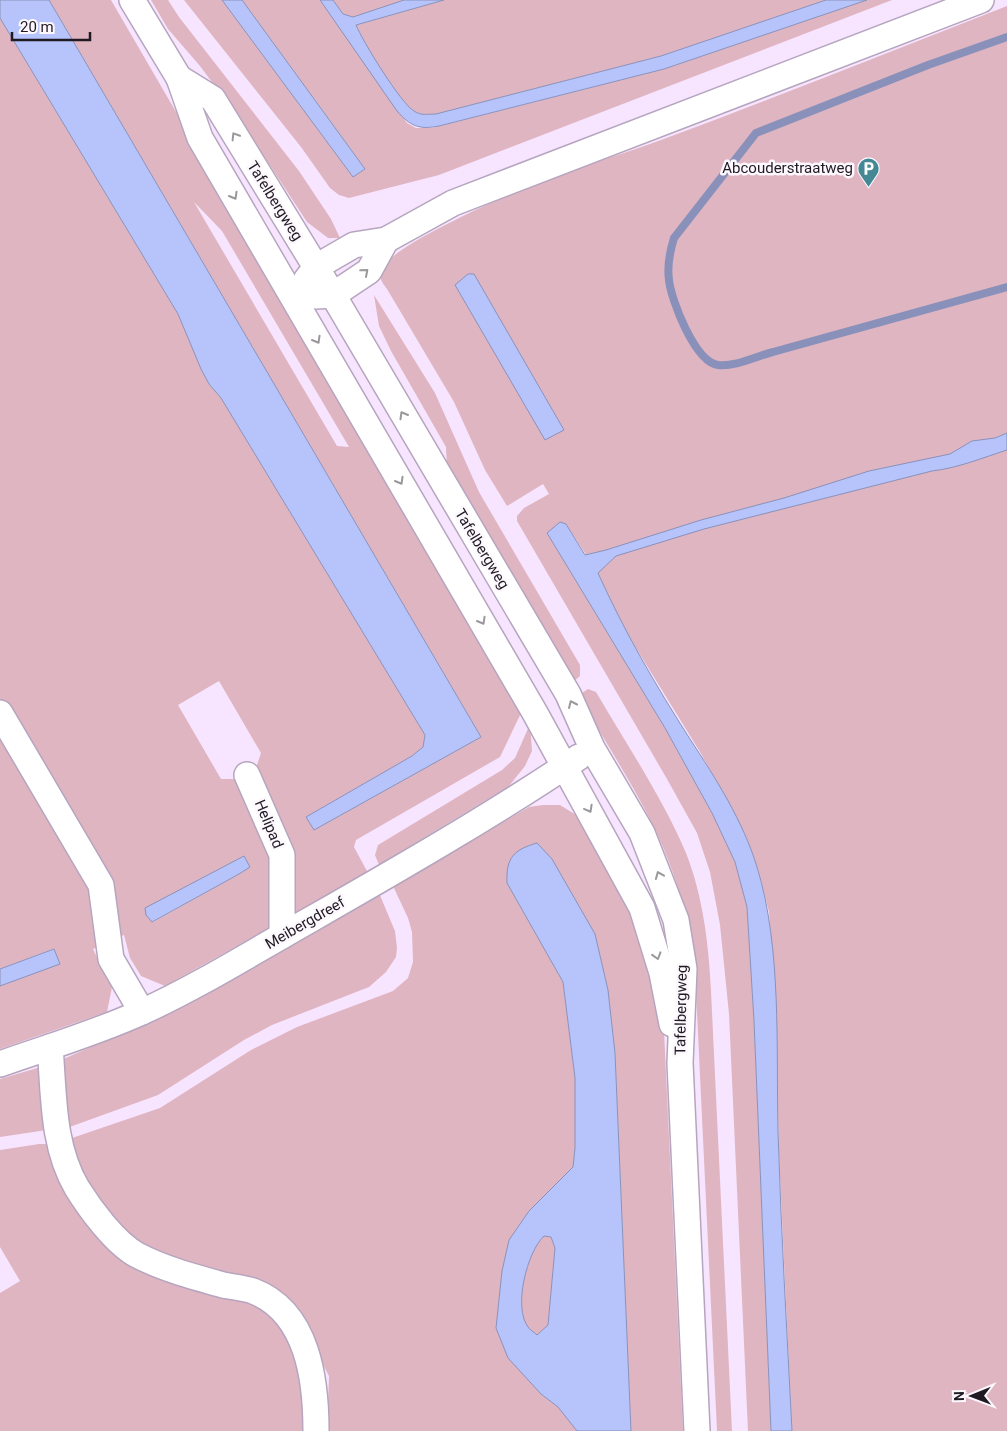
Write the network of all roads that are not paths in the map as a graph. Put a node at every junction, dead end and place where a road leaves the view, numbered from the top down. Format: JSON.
{"nodes":[{"id":1,"x":132,"y":0,"type":"edge"},
{"id":2,"x":981,"y":0,"type":"edge"},
{"id":3,"x":179,"y":78,"type":"junction"},
{"id":4,"x":386,"y":240,"type":"junction"},
{"id":5,"x":316,"y":267,"type":"junction"},
{"id":6,"x":333,"y":295,"type":"junction"},
{"id":7,"x":293,"y":298,"type":"junction"},
{"id":8,"x":0,"y":713,"type":"edge"},
{"id":9,"x":592,"y":748,"type":"junction"},
{"id":10,"x":565,"y":766,"type":"junction"},
{"id":11,"x":247,"y":775,"type":"dead end"},
{"id":12,"x":282,"y":936,"type":"junction"},
{"id":13,"x":142,"y":1012,"type":"junction"},
{"id":14,"x":50,"y":1047,"type":"junction"},
{"id":15,"x":0,"y":1064,"type":"edge"},
{"id":16,"x":680,"y":1064,"type":"junction"},
{"id":17,"x":316,"y":1431,"type":"edge"},
{"id":18,"x":697,"y":1431,"type":"edge"}],
"edges":[{"from":1,"to":3,"type":"street","name":"Tafelbergweg"},
{"from":2,"to":4,"type":"street"},
{"from":5,"to":3,"type":"street","name":"Tafelbergweg","one_way":true},
{"from":3,"to":7,"type":"street","name":"Tafelbergweg","one_way":true},
{"from":4,"to":5,"type":"street"},
{"from":6,"to":4,"type":"street","one_way":true},
{"from":5,"to":6,"type":"street","name":"Tafelbergweg"},
{"from":5,"to":7,"type":"street"},
{"from":6,"to":7,"type":"street"},
{"from":9,"to":6,"type":"street","name":"Tafelbergweg","one_way":true},
{"from":7,"to":10,"type":"street","name":"Tafelbergweg","one_way":true},
{"from":8,"to":13,"type":"street"},
{"from":9,"to":10,"type":"street","name":"Meibergdreef"},
{"from":16,"to":9,"type":"street","name":"Tafelbergweg","one_way":true},
{"from":10,"to":12,"type":"street","name":"Meibergdreef"},
{"from":10,"to":16,"type":"street","name":"Tafelbergweg","one_way":true},
{"from":11,"to":12,"type":"street","name":"Helipad"},
{"from":12,"to":13,"type":"street","name":"Meibergdreef"},
{"from":13,"to":14,"type":"street","name":"Meibergdreef"},
{"from":14,"to":15,"type":"street","name":"Meibergdreef"},
{"from":14,"to":17,"type":"street"},
{"from":16,"to":18,"type":"street","name":"Tafelbergweg"}]}
